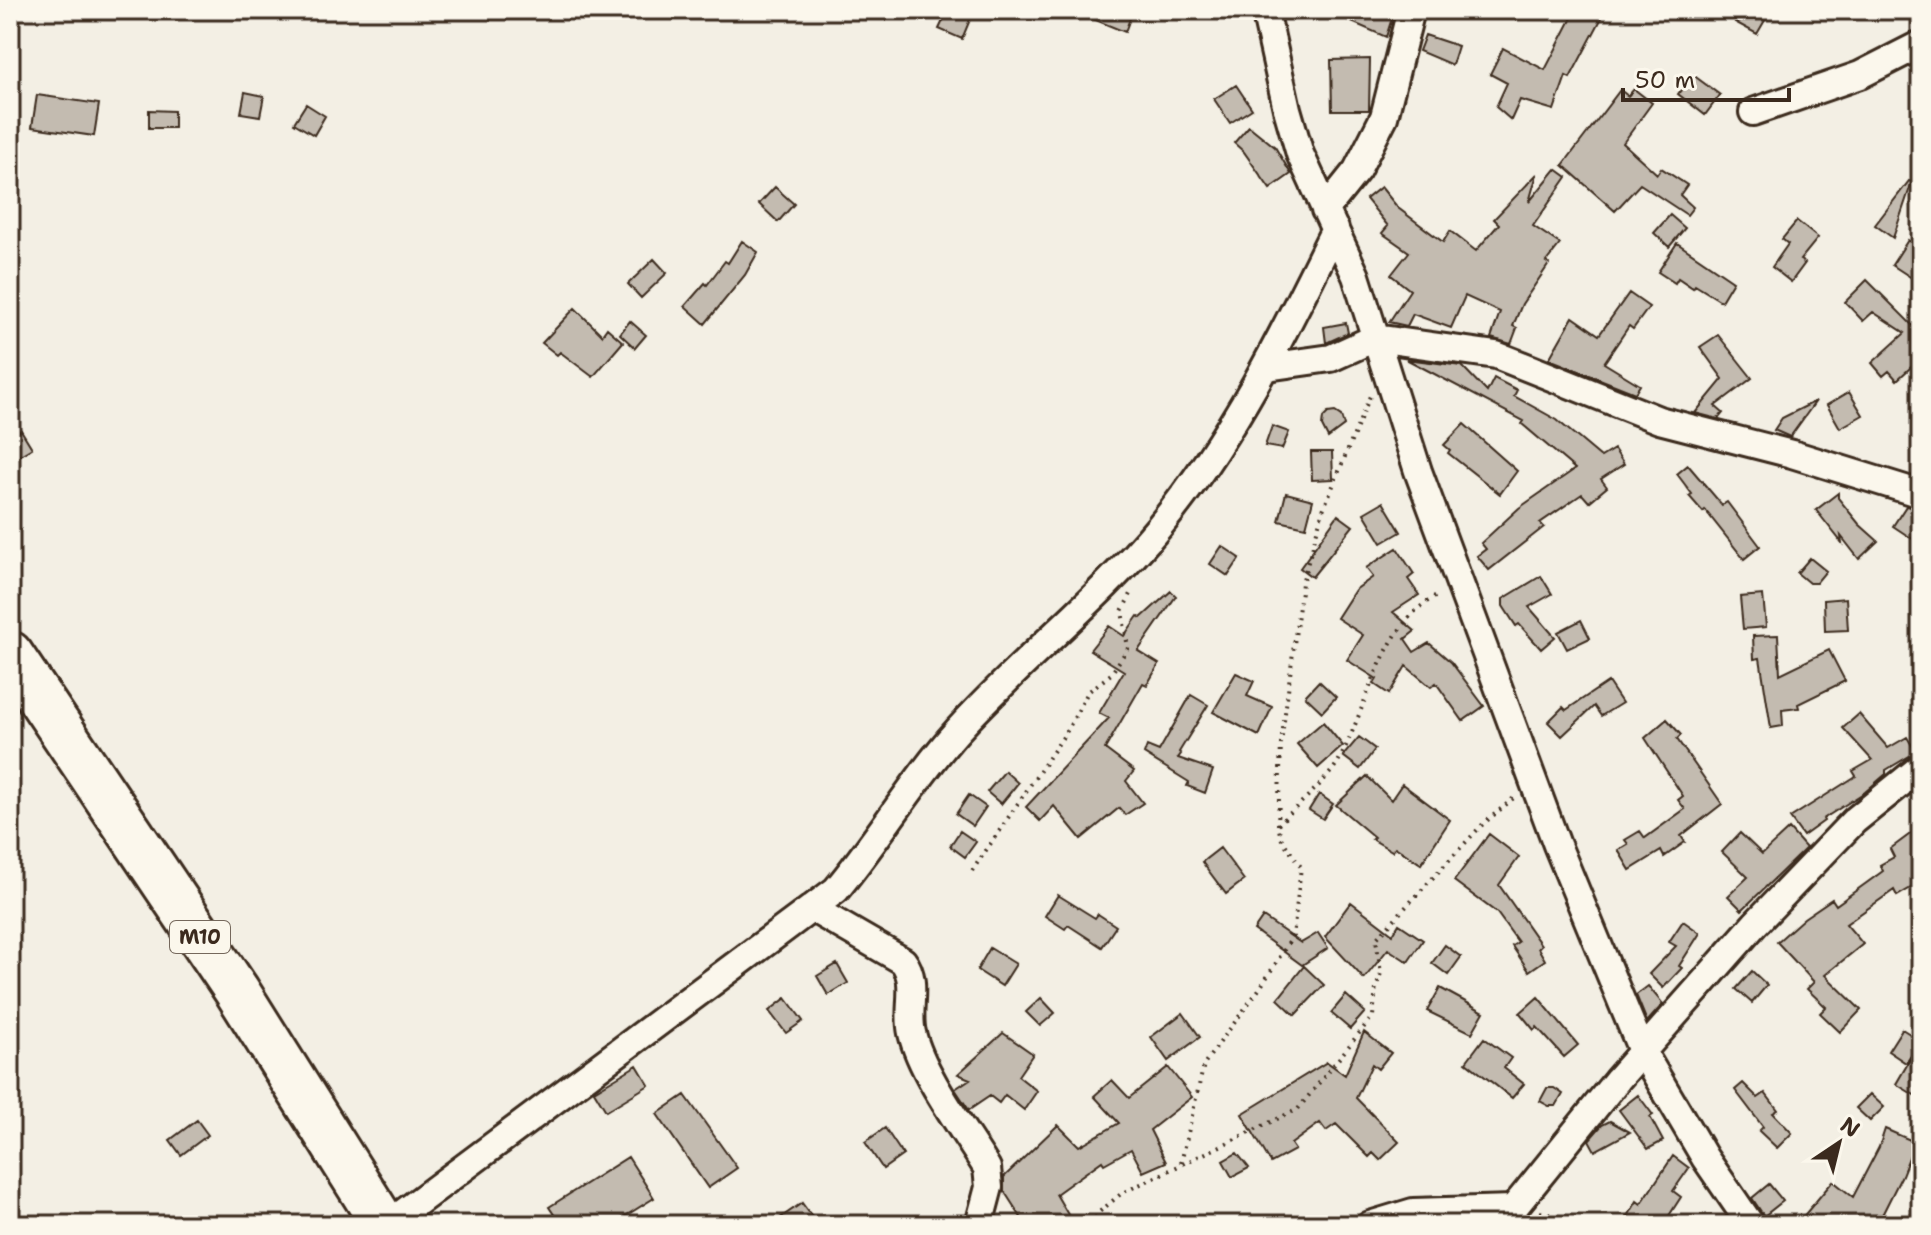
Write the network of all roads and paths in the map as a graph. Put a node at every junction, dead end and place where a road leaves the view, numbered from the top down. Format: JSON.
{"nodes":[{"id":1,"x":1200,"y":10,"type":"edge"},
{"id":2,"x":1411,"y":10,"type":"edge"},
{"id":3,"x":1268,"y":20,"type":"edge"},
{"id":4,"x":1921,"y":44,"type":"edge"},
{"id":5,"x":1753,"y":112,"type":"dead end"},
{"id":6,"x":1330,"y":220,"type":"junction"},
{"id":7,"x":1375,"y":338,"type":"junction"},
{"id":8,"x":1383,"y":364,"type":"junction"},
{"id":9,"x":1267,"y":367,"type":"junction"},
{"id":10,"x":1921,"y":494,"type":"edge"},
{"id":11,"x":1459,"y":587,"type":"junction"},
{"id":12,"x":1134,"y":590,"type":"dead end"},
{"id":13,"x":10,"y":654,"type":"edge"},
{"id":14,"x":1921,"y":767,"type":"edge"},
{"id":15,"x":1535,"y":781,"type":"junction"},
{"id":16,"x":1278,"y":825,"type":"junction"},
{"id":17,"x":972,"y":871,"type":"dead end"},
{"id":18,"x":813,"y":909,"type":"junction"},
{"id":19,"x":1642,"y":1051,"type":"junction"},
{"id":20,"x":1181,"y":1163,"type":"junction"},
{"id":21,"x":1507,"y":1217,"type":"edge"},
{"id":22,"x":386,"y":1225,"type":"edge"},
{"id":23,"x":979,"y":1225,"type":"edge"},
{"id":24,"x":1092,"y":1225,"type":"edge"},
{"id":25,"x":1370,"y":1225,"type":"edge"},
{"id":26,"x":1591,"y":1225,"type":"edge"},
{"id":27,"x":1751,"y":1225,"type":"edge"}],
"edges":[{"from":1,"to":3,"type":"path"},
{"from":2,"to":6,"type":"street"},
{"from":3,"to":6,"type":"street"},
{"from":4,"to":5,"type":"street"},
{"from":6,"to":7,"type":"street"},
{"from":6,"to":9,"type":"street"},
{"from":7,"to":8,"type":"street"},
{"from":7,"to":9,"type":"street"},
{"from":7,"to":10,"type":"street"},
{"from":8,"to":11,"type":"street"},
{"from":8,"to":16,"type":"path"},
{"from":9,"to":18,"type":"street"},
{"from":11,"to":15,"type":"street"},
{"from":11,"to":16,"type":"path"},
{"from":12,"to":17,"type":"path"},
{"from":13,"to":22,"type":"highway","number":"M10"},
{"from":14,"to":19,"type":"street"},
{"from":15,"to":19,"type":"street"},
{"from":15,"to":20,"type":"path"},
{"from":16,"to":20,"type":"path"},
{"from":18,"to":22,"type":"street"},
{"from":18,"to":23,"type":"street"},
{"from":19,"to":21,"type":"street"},
{"from":19,"to":27,"type":"street"},
{"from":20,"to":24,"type":"path"},
{"from":21,"to":25,"type":"street"},
{"from":21,"to":26,"type":"path"}]}
